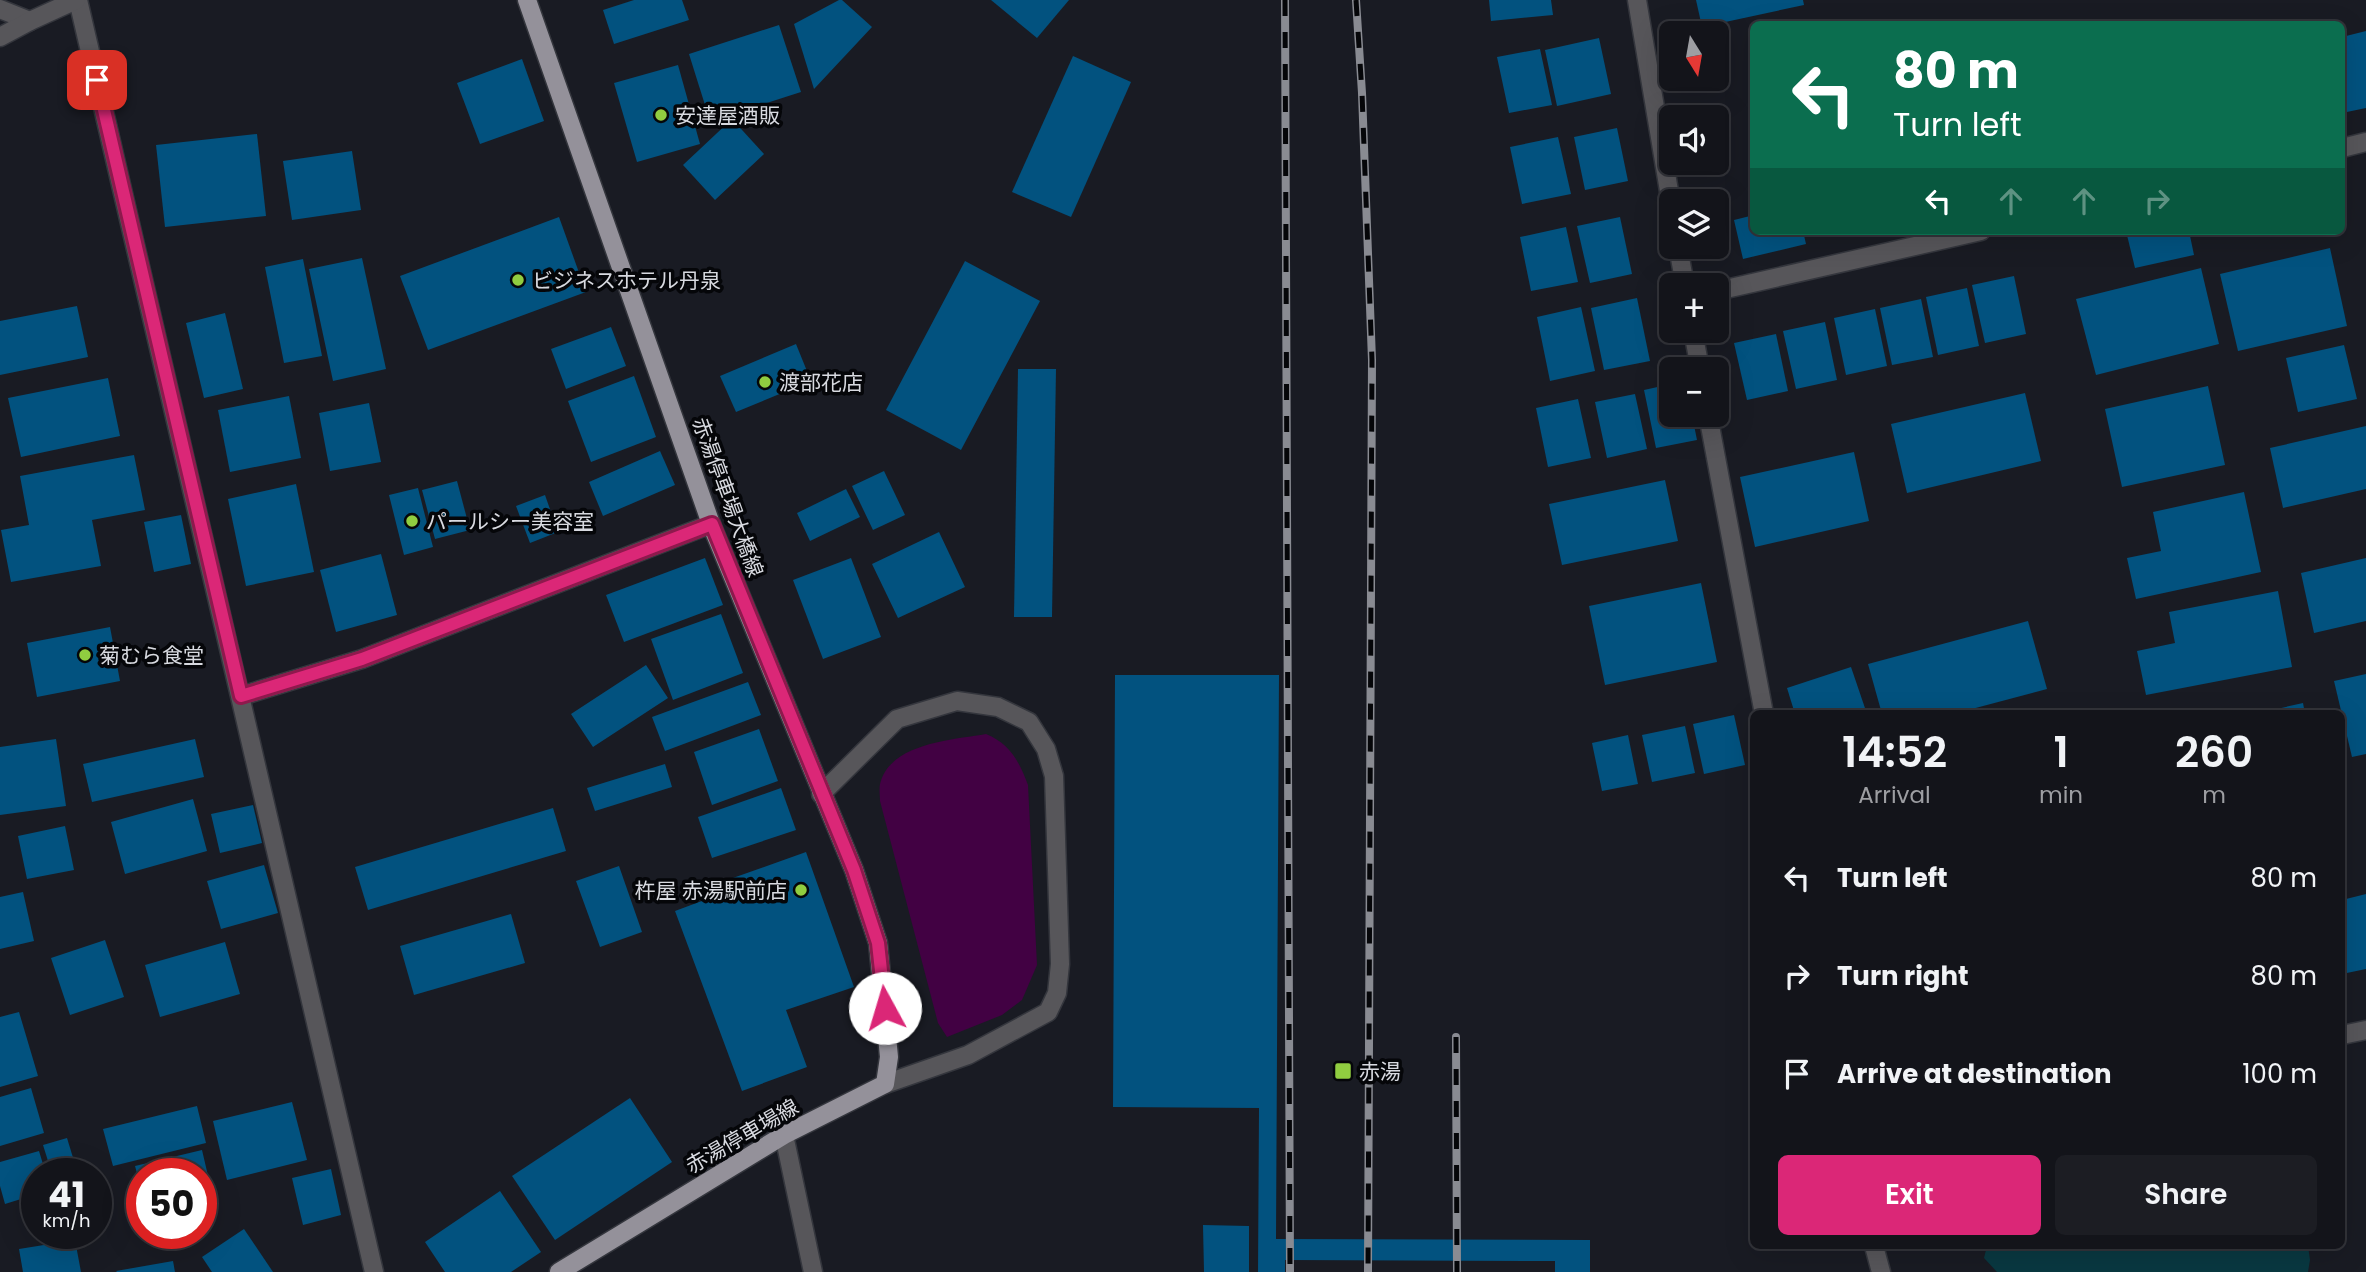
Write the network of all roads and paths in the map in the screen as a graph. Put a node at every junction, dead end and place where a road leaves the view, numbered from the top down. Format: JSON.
{"nodes":[{"id":1,"x":77,"y":0,"type":"edge"},
{"id":2,"x":527,"y":0,"type":"edge"},
{"id":3,"x":1637,"y":0,"type":"edge"},
{"id":4,"x":0,"y":9,"type":"edge"},
{"id":5,"x":30,"y":21,"type":"junction"},
{"id":6,"x":0,"y":37,"type":"edge"},
{"id":7,"x":2366,"y":142,"type":"edge"},
{"id":8,"x":2345,"y":147,"type":"edge"},
{"id":9,"x":1669,"y":189,"type":"edge"},
{"id":10,"x":1963,"y":235,"type":"edge"},
{"id":11,"x":1729,"y":287,"type":"edge"},
{"id":12,"x":1711,"y":427,"type":"edge"},
{"id":13,"x":712,"y":524,"type":"junction"},
{"id":14,"x":241,"y":696,"type":"junction"},
{"id":15,"x":1763,"y":710,"type":"edge"},
{"id":16,"x":821,"y":794,"type":"junction"},
{"id":17,"x":2366,"y":1030,"type":"edge"},
{"id":18,"x":2345,"y":1034,"type":"edge"},
{"id":19,"x":885,"y":1084,"type":"junction"},
{"id":20,"x":784,"y":1135,"type":"junction"},
{"id":21,"x":1875,"y":1249,"type":"edge"},
{"id":22,"x":374,"y":1272,"type":"edge"},
{"id":23,"x":559,"y":1272,"type":"edge"},
{"id":24,"x":813,"y":1272,"type":"edge"},
{"id":25,"x":1881,"y":1272,"type":"edge"}],
"edges":[{"from":1,"to":5,"type":"street"},
{"from":1,"to":14,"type":"street"},
{"from":2,"to":13,"type":"main road","name":"赤湯停車場大橋線"},
{"from":3,"to":9,"type":"street"},
{"from":4,"to":5,"type":"street"},
{"from":5,"to":6,"type":"street"},
{"from":7,"to":8,"type":"street"},
{"from":10,"to":11,"type":"street"},
{"from":12,"to":15,"type":"street"},
{"from":13,"to":14,"type":"street"},
{"from":13,"to":16,"type":"main road","name":"赤湯停車場大橋線"},
{"from":14,"to":22,"type":"street"},
{"from":16,"to":19,"type":"main road","name":"赤湯停車場大橋線"},
{"from":16,"to":19,"type":"street"},
{"from":17,"to":18,"type":"street"},
{"from":19,"to":20,"type":"main road","name":"赤湯停車場線"},
{"from":20,"to":23,"type":"main road","name":"赤湯停車場線"},
{"from":20,"to":24,"type":"street"},
{"from":21,"to":25,"type":"street"}]}
